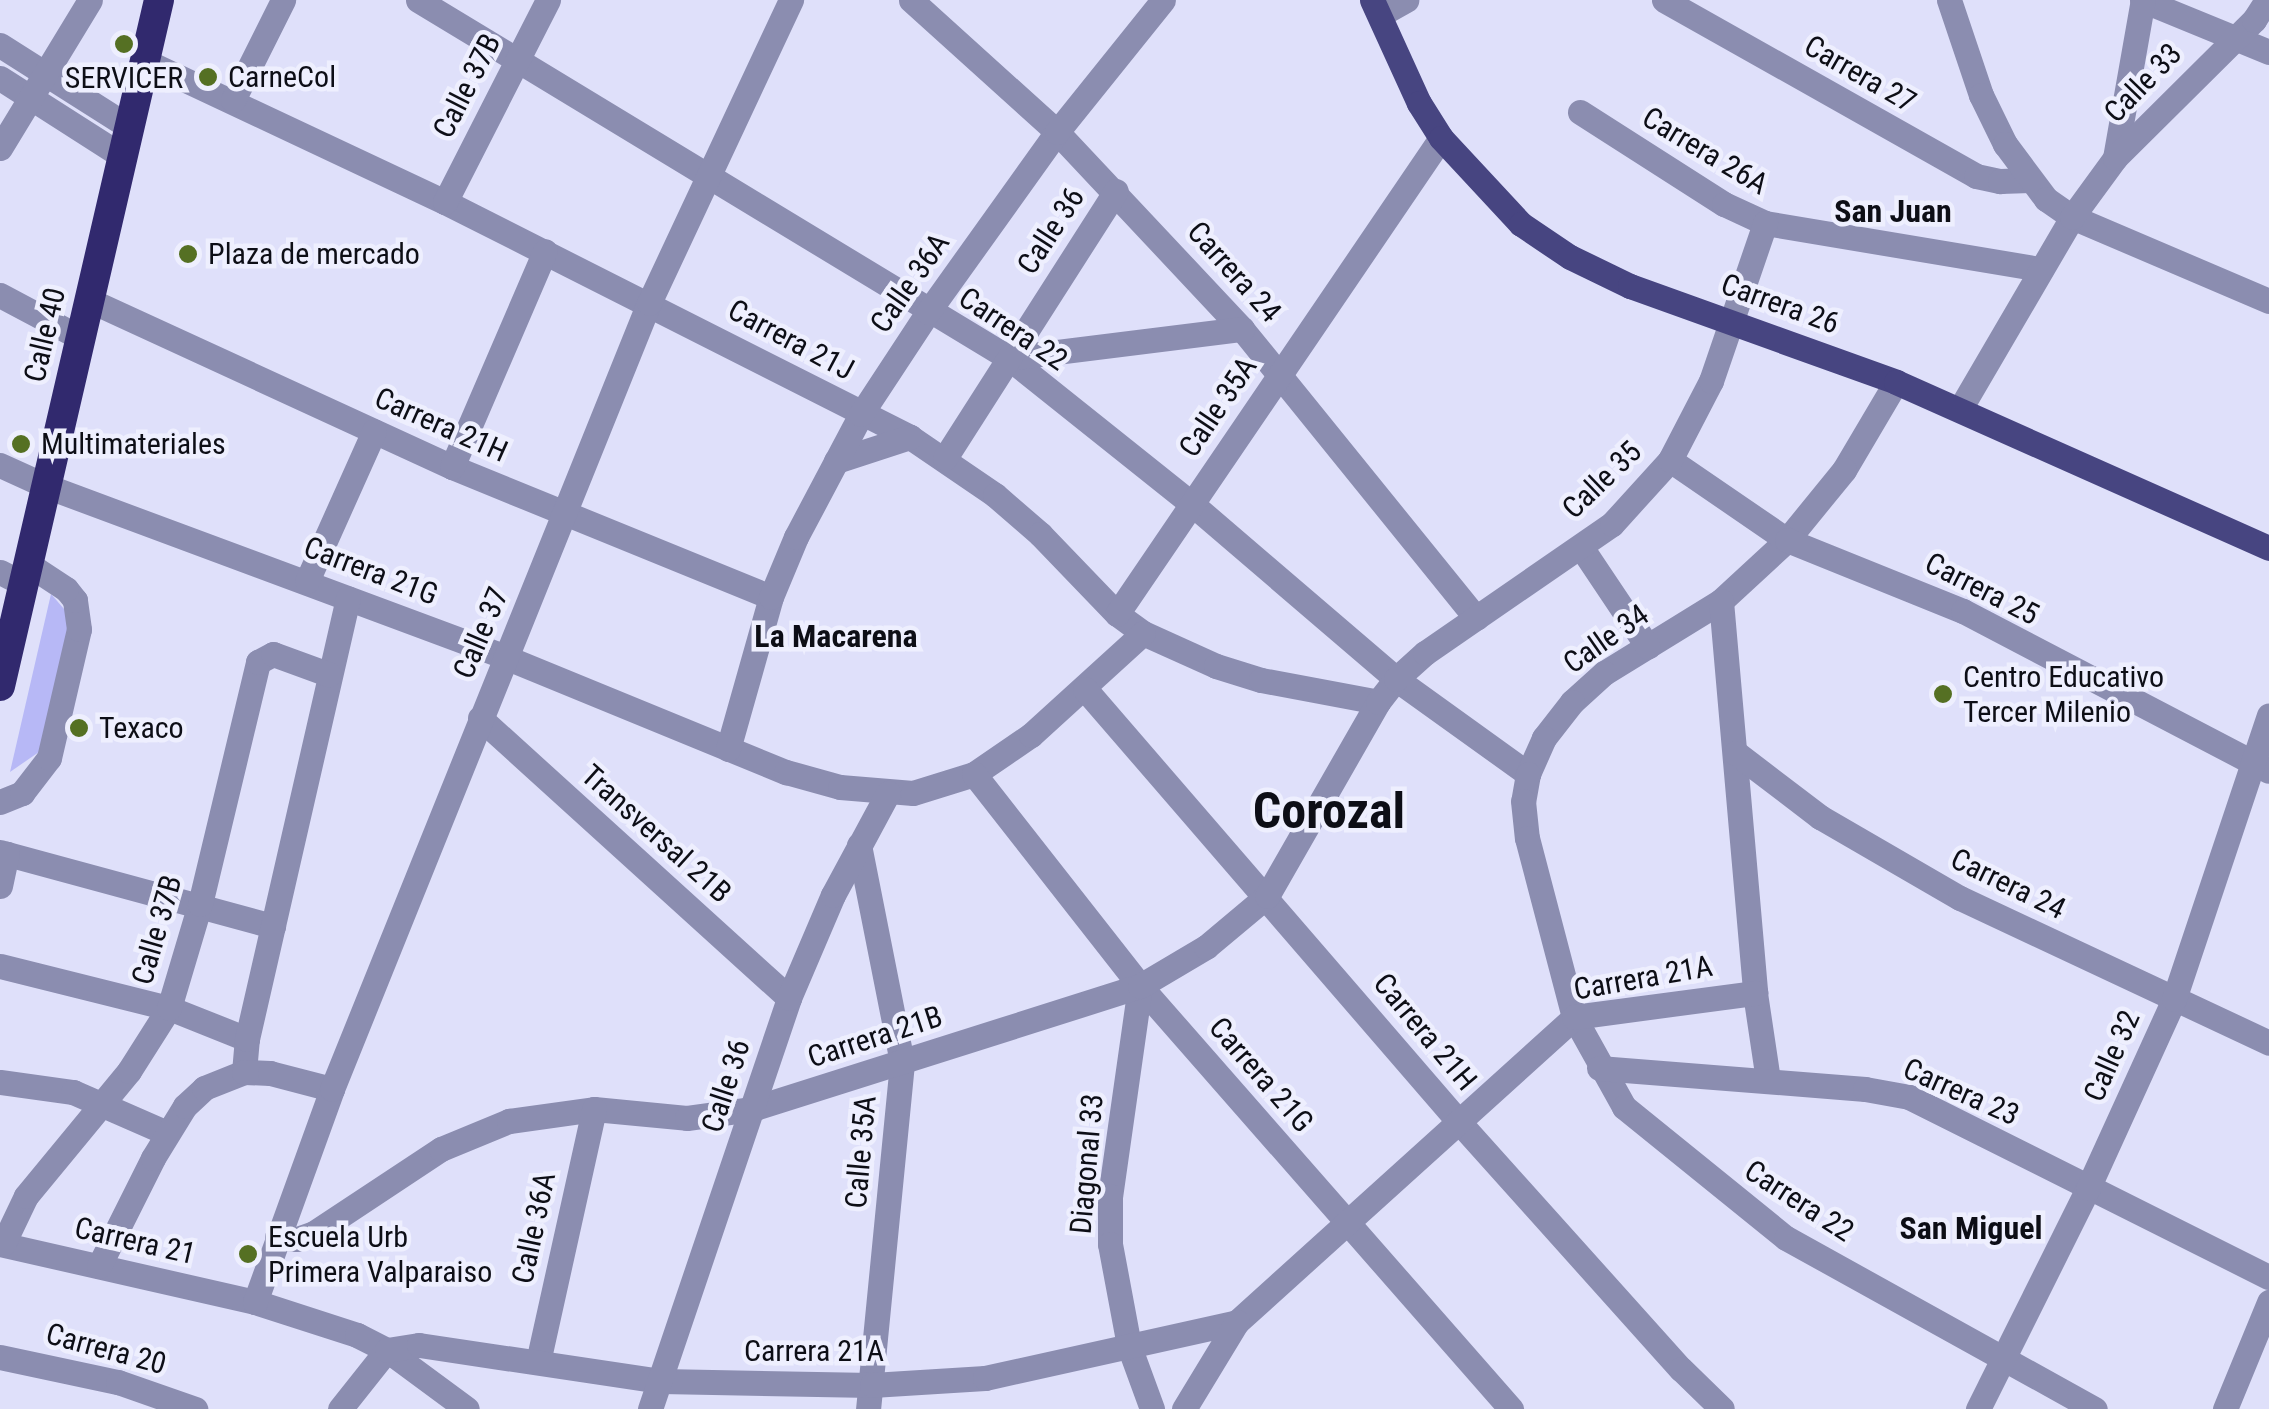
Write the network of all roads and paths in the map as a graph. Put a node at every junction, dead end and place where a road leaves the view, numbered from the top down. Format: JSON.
{"nodes":[{"id":1,"x":90,"y":0,"type":"edge"},
{"id":2,"x":159,"y":0,"type":"edge"},
{"id":3,"x":283,"y":0,"type":"edge"},
{"id":4,"x":418,"y":0,"type":"edge"},
{"id":5,"x":548,"y":0,"type":"edge"},
{"id":6,"x":791,"y":0,"type":"edge"},
{"id":7,"x":911,"y":0,"type":"edge"},
{"id":8,"x":1161,"y":0,"type":"edge"},
{"id":9,"x":1406,"y":0,"type":"edge"},
{"id":10,"x":1664,"y":0,"type":"edge"},
{"id":11,"x":1949,"y":0,"type":"edge"},
{"id":12,"x":2142,"y":0,"type":"edge"},
{"id":13,"x":2267,"y":0,"type":"edge"},
{"id":14,"x":1376,"y":7,"type":"edge"},
{"id":15,"x":0,"y":46,"type":"edge"},
{"id":16,"x":2262,"y":49,"type":"edge"},
{"id":17,"x":517,"y":59,"type":"junction"},
{"id":18,"x":144,"y":61,"type":"junction"},
{"id":19,"x":45,"y":75,"type":"junction"},
{"id":20,"x":0,"y":78,"type":"edge"},
{"id":21,"x":30,"y":98,"type":"junction"},
{"id":22,"x":233,"y":100,"type":"junction"},
{"id":23,"x":1580,"y":112,"type":"dead end"},
{"id":24,"x":1058,"y":132,"type":"junction"},
{"id":25,"x":1442,"y":138,"type":"junction"},
{"id":26,"x":126,"y":142,"type":"junction"},
{"id":27,"x":0,"y":148,"type":"edge"},
{"id":28,"x":2115,"y":158,"type":"junction"},
{"id":29,"x":706,"y":175,"type":"junction"},
{"id":30,"x":2030,"y":180,"type":"junction"},
{"id":31,"x":1116,"y":191,"type":"junction"},
{"id":32,"x":445,"y":202,"type":"junction"},
{"id":33,"x":2072,"y":217,"type":"junction"},
{"id":34,"x":1765,"y":223,"type":"junction"},
{"id":35,"x":545,"y":251,"type":"junction"},
{"id":36,"x":2041,"y":269,"type":"junction"},
{"id":37,"x":0,"y":295,"type":"edge"},
{"id":38,"x":89,"y":300,"type":"junction"},
{"id":39,"x":2269,"y":301,"type":"edge"},
{"id":40,"x":650,"y":303,"type":"junction"},
{"id":41,"x":928,"y":312,"type":"junction"},
{"id":42,"x":1731,"y":320,"type":"junction"},
{"id":43,"x":1242,"y":329,"type":"junction"},
{"id":44,"x":80,"y":338,"type":"junction"},
{"id":45,"x":1009,"y":358,"type":"junction"},
{"id":46,"x":1280,"y":373,"type":"junction"},
{"id":47,"x":1896,"y":382,"type":"junction"},
{"id":48,"x":1960,"y":410,"type":"junction"},
{"id":49,"x":861,"y":414,"type":"junction"},
{"id":50,"x":374,"y":431,"type":"junction"},
{"id":51,"x":910,"y":437,"type":"junction"},
{"id":52,"x":945,"y":458,"type":"junction"},
{"id":53,"x":1670,"y":460,"type":"junction"},
{"id":54,"x":836,"y":461,"type":"junction"},
{"id":55,"x":0,"y":465,"type":"edge"},
{"id":56,"x":452,"y":467,"type":"junction"},
{"id":57,"x":46,"y":486,"type":"junction"},
{"id":58,"x":1192,"y":504,"type":"junction"},
{"id":59,"x":568,"y":515,"type":"junction"},
{"id":60,"x":1787,"y":540,"type":"junction"},
{"id":61,"x":1581,"y":546,"type":"junction"},
{"id":62,"x":2269,"y":548,"type":"edge"},
{"id":63,"x":17,"y":573,"type":"edge"},
{"id":64,"x":307,"y":581,"type":"junction"},
{"id":65,"x":771,"y":597,"type":"junction"},
{"id":66,"x":348,"y":598,"type":"junction"},
{"id":67,"x":1722,"y":602,"type":"junction"},
{"id":68,"x":1117,"y":614,"type":"junction"},
{"id":69,"x":1476,"y":618,"type":"junction"},
{"id":70,"x":1142,"y":633,"type":"junction"},
{"id":71,"x":1648,"y":647,"type":"junction"},
{"id":72,"x":506,"y":657,"type":"junction"},
{"id":73,"x":328,"y":674,"type":"junction"},
{"id":74,"x":1396,"y":679,"type":"junction"},
{"id":75,"x":0,"y":686,"type":"edge"},
{"id":76,"x":1085,"y":690,"type":"junction"},
{"id":77,"x":1378,"y":702,"type":"junction"},
{"id":78,"x":2269,"y":716,"type":"edge"},
{"id":79,"x":480,"y":718,"type":"junction"},
{"id":80,"x":728,"y":749,"type":"junction"},
{"id":81,"x":1736,"y":753,"type":"junction"},
{"id":82,"x":2260,"y":767,"type":"edge"},
{"id":83,"x":974,"y":774,"type":"junction"},
{"id":84,"x":1528,"y":774,"type":"junction"},
{"id":85,"x":888,"y":794,"type":"junction"},
{"id":86,"x":0,"y":802,"type":"edge"},
{"id":87,"x":859,"y":845,"type":"junction"},
{"id":88,"x":3,"y":853,"type":"edge"},
{"id":89,"x":0,"y":886,"type":"edge"},
{"id":90,"x":1268,"y":896,"type":"junction"},
{"id":91,"x":200,"y":904,"type":"junction"},
{"id":92,"x":273,"y":926,"type":"junction"},
{"id":93,"x":0,"y":966,"type":"edge"},
{"id":94,"x":1140,"y":986,"type":"junction"},
{"id":95,"x":1754,"y":993,"type":"junction"},
{"id":96,"x":788,"y":998,"type":"junction"},
{"id":97,"x":2174,"y":999,"type":"junction"},
{"id":98,"x":168,"y":1008,"type":"junction"},
{"id":99,"x":1574,"y":1017,"type":"junction"},
{"id":100,"x":247,"y":1039,"type":"junction"},
{"id":101,"x":2269,"y":1042,"type":"edge"},
{"id":102,"x":902,"y":1063,"type":"junction"},
{"id":103,"x":1599,"y":1068,"type":"junction"},
{"id":104,"x":244,"y":1072,"type":"junction"},
{"id":105,"x":1768,"y":1080,"type":"junction"},
{"id":106,"x":0,"y":1082,"type":"edge"},
{"id":107,"x":332,"y":1090,"type":"junction"},
{"id":108,"x":104,"y":1104,"type":"junction"},
{"id":109,"x":594,"y":1109,"type":"junction"},
{"id":110,"x":752,"y":1110,"type":"junction"},
{"id":111,"x":1458,"y":1122,"type":"junction"},
{"id":112,"x":167,"y":1133,"type":"junction"},
{"id":113,"x":2088,"y":1188,"type":"junction"},
{"id":114,"x":1349,"y":1224,"type":"junction"},
{"id":115,"x":277,"y":1237,"type":"junction"},
{"id":116,"x":2,"y":1244,"type":"edge"},
{"id":117,"x":99,"y":1266,"type":"junction"},
{"id":118,"x":2269,"y":1278,"type":"edge"},
{"id":119,"x":254,"y":1302,"type":"junction"},
{"id":120,"x":2269,"y":1302,"type":"edge"},
{"id":121,"x":1237,"y":1322,"type":"junction"},
{"id":122,"x":1129,"y":1346,"type":"junction"},
{"id":123,"x":388,"y":1350,"type":"junction"},
{"id":124,"x":0,"y":1356,"type":"edge"},
{"id":125,"x":2004,"y":1356,"type":"junction"},
{"id":126,"x":538,"y":1362,"type":"junction"},
{"id":127,"x":661,"y":1382,"type":"junction"},
{"id":128,"x":870,"y":1397,"type":"edge"},
{"id":129,"x":194,"y":1409,"type":"edge"},
{"id":130,"x":340,"y":1409,"type":"edge"},
{"id":131,"x":467,"y":1409,"type":"edge"},
{"id":132,"x":650,"y":1409,"type":"edge"},
{"id":133,"x":1152,"y":1409,"type":"edge"},
{"id":134,"x":1184,"y":1409,"type":"edge"},
{"id":135,"x":1512,"y":1409,"type":"edge"},
{"id":136,"x":1722,"y":1409,"type":"edge"},
{"id":137,"x":1978,"y":1409,"type":"edge"},
{"id":138,"x":2096,"y":1409,"type":"edge"},
{"id":139,"x":2225,"y":1409,"type":"edge"}],
"edges":[{"from":1,"to":19,"type":"street"},
{"from":2,"to":18,"type":"highway","name":"Calle 40"},
{"from":3,"to":22,"type":"street"},
{"from":4,"to":17,"type":"street","name":"Carrera 22"},
{"from":5,"to":17,"type":"street","name":"Calle 37B"},
{"from":6,"to":29,"type":"street","name":"Calle 37"},
{"from":7,"to":24,"type":"street","name":"Carrera 24"},
{"from":8,"to":24,"type":"street","name":"Calle 36A"},
{"from":9,"to":14,"type":"street"},
{"from":10,"to":30,"type":"street","name":"Carrera 27"},
{"from":11,"to":30,"type":"street"},
{"from":12,"to":16,"type":"street"},
{"from":12,"to":28,"type":"street"},
{"from":13,"to":28,"type":"street","name":"Calle 33"},
{"from":14,"to":25,"type":"main road","name":"Carrera 26"},
{"from":15,"to":19,"type":"street"},
{"from":17,"to":29,"type":"street","name":"Carrera 22"},
{"from":17,"to":32,"type":"street","name":"Calle 37B"},
{"from":18,"to":22,"type":"street","name":"Carrera 21J"},
{"from":18,"to":26,"type":"highway","name":"Calle 40"},
{"from":19,"to":21,"type":"street"},
{"from":19,"to":26,"type":"street"},
{"from":20,"to":21,"type":"street"},
{"from":21,"to":26,"type":"street"},
{"from":21,"to":27,"type":"street"},
{"from":22,"to":32,"type":"street","name":"Carrera 21J"},
{"from":23,"to":34,"type":"street","name":"Carrera 26A"},
{"from":24,"to":31,"type":"street","name":"Carrera 24"},
{"from":24,"to":41,"type":"street","name":"Calle 36A"},
{"from":25,"to":42,"type":"main road","name":"Carrera 26"},
{"from":25,"to":46,"type":"street","name":"Calle 35A"},
{"from":26,"to":38,"type":"highway","name":"Calle 40"},
{"from":28,"to":33,"type":"street","name":"Calle 33"},
{"from":29,"to":40,"type":"street","name":"Calle 37"},
{"from":29,"to":41,"type":"street","name":"Carrera 22"},
{"from":30,"to":33,"type":"street"},
{"from":31,"to":43,"type":"street","name":"Carrera 24"},
{"from":31,"to":45,"type":"street","name":"Calle 36"},
{"from":32,"to":35,"type":"street","name":"Carrera 21J"},
{"from":33,"to":36,"type":"street","name":"Calle 33"},
{"from":33,"to":39,"type":"street"},
{"from":34,"to":36,"type":"street","name":"Carrera 26A"},
{"from":34,"to":42,"type":"street","name":"Calle 35"},
{"from":35,"to":40,"type":"street","name":"Carrera 21J"},
{"from":35,"to":56,"type":"street"},
{"from":36,"to":48,"type":"street","name":"Calle 33"},
{"from":37,"to":44,"type":"street"},
{"from":38,"to":44,"type":"highway","name":"Calle 40"},
{"from":38,"to":50,"type":"street","name":"Carrera 21H"},
{"from":40,"to":49,"type":"street","name":"Carrera 21J"},
{"from":40,"to":59,"type":"street","name":"Calle 37"},
{"from":41,"to":45,"type":"street","name":"Carrera 22"},
{"from":41,"to":49,"type":"street","name":"Calle 36A"},
{"from":42,"to":47,"type":"main road","name":"Carrera 26"},
{"from":42,"to":53,"type":"street","name":"Calle 35"},
{"from":43,"to":45,"type":"street"},
{"from":43,"to":46,"type":"street","name":"Carrera 24"},
{"from":44,"to":57,"type":"highway","name":"Calle 40"},
{"from":45,"to":52,"type":"street","name":"Calle 36"},
{"from":45,"to":58,"type":"street","name":"Carrera 22"},
{"from":46,"to":58,"type":"street","name":"Calle 35A"},
{"from":46,"to":69,"type":"street","name":"Carrera 24"},
{"from":47,"to":48,"type":"main road","name":"Carrera 26"},
{"from":47,"to":60,"type":"street","name":"Calle 34"},
{"from":48,"to":62,"type":"main road","name":"Carrera 26"},
{"from":49,"to":51,"type":"street","name":"Carrera 21J"},
{"from":49,"to":54,"type":"street","name":"Calle 36A"},
{"from":50,"to":56,"type":"street","name":"Carrera 21H"},
{"from":50,"to":64,"type":"street"},
{"from":51,"to":52,"type":"street","name":"Carrera 21J"},
{"from":51,"to":54,"type":"street"},
{"from":52,"to":68,"type":"street","name":"Carrera 21J"},
{"from":53,"to":60,"type":"street","name":"Carrera 25"},
{"from":53,"to":61,"type":"street","name":"Calle 35"},
{"from":54,"to":65,"type":"street","name":"Calle 36A"},
{"from":55,"to":57,"type":"street","name":"Carrera 21G"},
{"from":56,"to":59,"type":"street","name":"Carrera 21H"},
{"from":57,"to":63,"type":"highway","name":"Calle 40"},
{"from":57,"to":64,"type":"street","name":"Carrera 21G"},
{"from":58,"to":68,"type":"street","name":"Calle 35A"},
{"from":58,"to":74,"type":"street","name":"Carrera 22"},
{"from":59,"to":65,"type":"street","name":"Carrera 21H"},
{"from":59,"to":72,"type":"street","name":"Calle 37"},
{"from":60,"to":67,"type":"street","name":"Calle 34"},
{"from":60,"to":82,"type":"street","name":"Carrera 25"},
{"from":61,"to":69,"type":"street","name":"Calle 35"},
{"from":61,"to":71,"type":"street"},
{"from":63,"to":75,"type":"highway","name":"Calle 40"},
{"from":63,"to":86,"type":"street"},
{"from":64,"to":66,"type":"street","name":"Carrera 21G"},
{"from":65,"to":80,"type":"street","name":"Calle 36A"},
{"from":66,"to":72,"type":"street","name":"Carrera 21G"},
{"from":66,"to":73,"type":"street"},
{"from":67,"to":71,"type":"street","name":"Calle 34"},
{"from":67,"to":81,"type":"street"},
{"from":68,"to":70,"type":"street","name":"Carrera 21J"},
{"from":69,"to":74,"type":"street","name":"Calle 35"},
{"from":70,"to":76,"type":"street"},
{"from":70,"to":77,"type":"street","name":"Carrera 21J"},
{"from":71,"to":84,"type":"street","name":"Calle 34"},
{"from":72,"to":79,"type":"street","name":"Calle 37"},
{"from":72,"to":80,"type":"street","name":"Carrera 21G"},
{"from":73,"to":91,"type":"street","name":"Calle 37B"},
{"from":73,"to":92,"type":"street"},
{"from":74,"to":77,"type":"street","name":"Calle 35"},
{"from":74,"to":84,"type":"street","name":"Carrera 22"},
{"from":76,"to":83,"type":"street"},
{"from":76,"to":90,"type":"street","name":"Carrera 21H"},
{"from":77,"to":90,"type":"street","name":"Carrera 21B"},
{"from":78,"to":82,"type":"street","name":"Calle 32"},
{"from":79,"to":96,"type":"street","name":"Transversal 21B"},
{"from":79,"to":107,"type":"street","name":"Calle 37"},
{"from":80,"to":85,"type":"street","name":"Carrera 21G"},
{"from":81,"to":95,"type":"street"},
{"from":81,"to":97,"type":"street","name":"Carrera 24"},
{"from":82,"to":97,"type":"street","name":"Calle 32"},
{"from":83,"to":85,"type":"street"},
{"from":83,"to":94,"type":"street","name":"Carrera 21G"},
{"from":84,"to":99,"type":"street","name":"Calle 34"},
{"from":85,"to":87,"type":"street","name":"Calle 36"},
{"from":87,"to":96,"type":"street","name":"Calle 36"},
{"from":87,"to":102,"type":"street","name":"Calle 35A"},
{"from":88,"to":89,"type":"street"},
{"from":88,"to":91,"type":"street"},
{"from":90,"to":94,"type":"street","name":"Carrera 21B"},
{"from":90,"to":111,"type":"street","name":"Carrera 21H"},
{"from":91,"to":92,"type":"street"},
{"from":91,"to":98,"type":"street","name":"Calle 37B"},
{"from":92,"to":100,"type":"street"},
{"from":93,"to":98,"type":"street"},
{"from":94,"to":102,"type":"street","name":"Carrera 21B"},
{"from":94,"to":114,"type":"street","name":"Carrera 21G"},
{"from":94,"to":122,"type":"street","name":"Diagonal 33"},
{"from":95,"to":99,"type":"street","name":"Carrera 21A"},
{"from":95,"to":105,"type":"street"},
{"from":96,"to":110,"type":"street","name":"Calle 36"},
{"from":97,"to":101,"type":"street","name":"Carrera 24"},
{"from":97,"to":113,"type":"street","name":"Calle 32"},
{"from":98,"to":100,"type":"street"},
{"from":98,"to":108,"type":"street","name":"Calle 37B"},
{"from":99,"to":103,"type":"street","name":"Carrera 22"},
{"from":99,"to":111,"type":"street","name":"Carrera 21A"},
{"from":100,"to":104,"type":"street"},
{"from":102,"to":110,"type":"street","name":"Carrera 21B"},
{"from":102,"to":128,"type":"street","name":"Calle 35A"},
{"from":103,"to":105,"type":"street","name":"Carrera 23"},
{"from":103,"to":125,"type":"street","name":"Carrera 22"},
{"from":104,"to":107,"type":"street"},
{"from":104,"to":112,"type":"street"},
{"from":105,"to":113,"type":"street","name":"Carrera 23"},
{"from":106,"to":108,"type":"street"},
{"from":107,"to":115,"type":"street","name":"Calle 37"},
{"from":108,"to":112,"type":"street"},
{"from":108,"to":116,"type":"street","name":"Calle 37B"},
{"from":109,"to":110,"type":"street","name":"Carrera 21B"},
{"from":109,"to":115,"type":"street","name":"Carrera 21B"},
{"from":109,"to":126,"type":"street","name":"Calle 36A"},
{"from":110,"to":127,"type":"street","name":"Calle 36"},
{"from":111,"to":114,"type":"street","name":"Carrera 21A"},
{"from":111,"to":136,"type":"street","name":"Carrera 21H"},
{"from":112,"to":117,"type":"street"},
{"from":113,"to":118,"type":"street","name":"Carrera 23"},
{"from":113,"to":125,"type":"street","name":"Calle 32"},
{"from":114,"to":121,"type":"street","name":"Carrera 21A"},
{"from":114,"to":135,"type":"street","name":"Carrera 21G"},
{"from":115,"to":119,"type":"street","name":"Calle 37"},
{"from":116,"to":117,"type":"street","name":"Carrera 21"},
{"from":117,"to":119,"type":"street","name":"Carrera 21"},
{"from":119,"to":123,"type":"street","name":"Carrera 21"},
{"from":120,"to":139,"type":"street"},
{"from":121,"to":122,"type":"street","name":"Carrera 21A"},
{"from":121,"to":134,"type":"street","name":"Carrera 21A"},
{"from":122,"to":128,"type":"street","name":"Carrera 21A"},
{"from":122,"to":133,"type":"street"},
{"from":123,"to":126,"type":"street","name":"Carrera 21A"},
{"from":123,"to":130,"type":"street"},
{"from":123,"to":131,"type":"street","name":"Carrera 21"},
{"from":124,"to":129,"type":"street","name":"Carrera 20"},
{"from":125,"to":137,"type":"street","name":"Calle 32"},
{"from":125,"to":138,"type":"street","name":"Carrera 22"},
{"from":126,"to":127,"type":"street","name":"Carrera 21A"},
{"from":127,"to":128,"type":"street","name":"Carrera 21A"},
{"from":127,"to":132,"type":"street","name":"Calle 36"}]}
